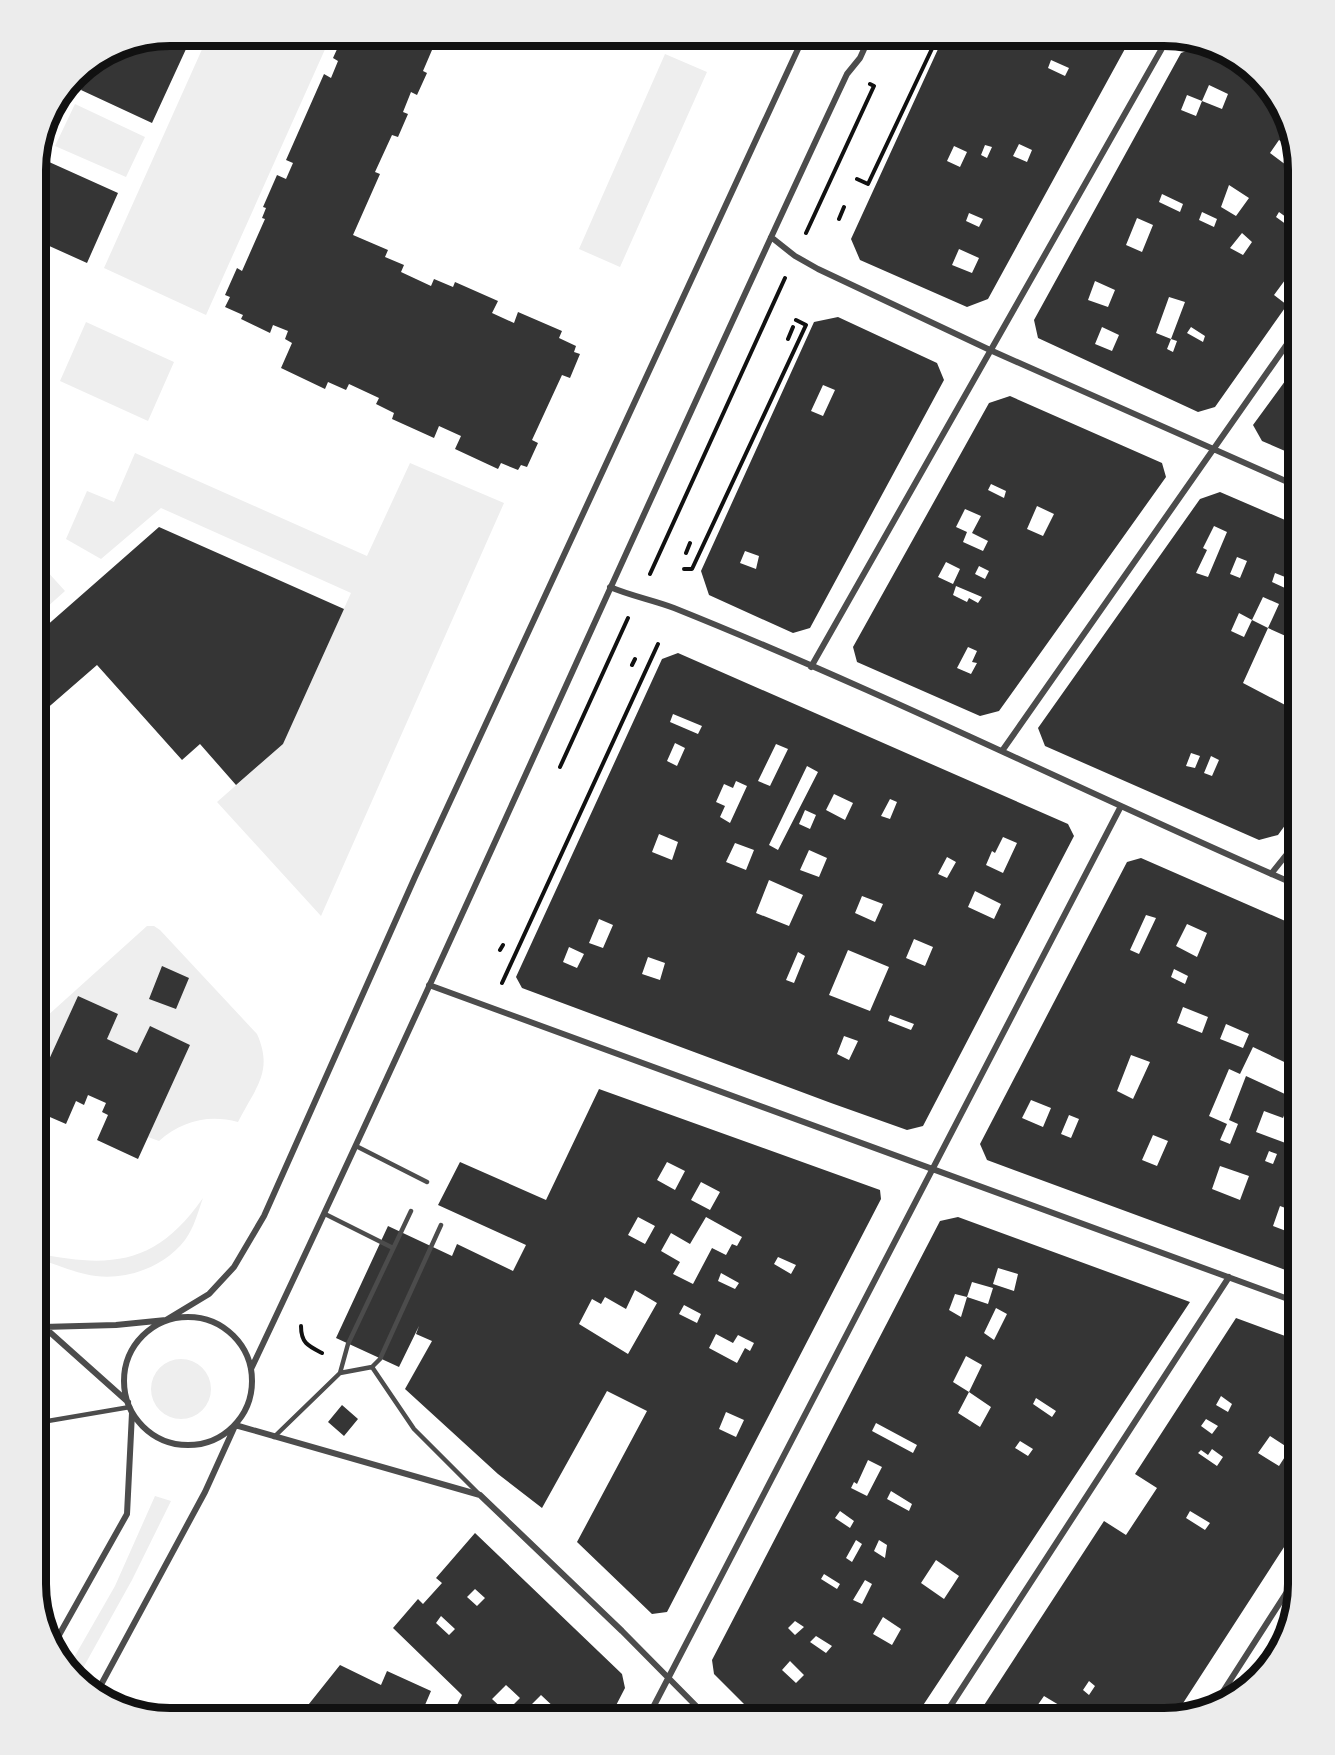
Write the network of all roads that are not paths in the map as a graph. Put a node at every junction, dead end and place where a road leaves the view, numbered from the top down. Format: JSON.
{"nodes":[{"id":1,"x":799,"y":47,"type":"edge"},
{"id":2,"x":865,"y":47,"type":"edge"},
{"id":3,"x":1163,"y":47,"type":"edge"},
{"id":4,"x":771,"y":237,"type":"junction"},
{"id":5,"x":1288,"y":343,"type":"edge"},
{"id":6,"x":990,"y":350,"type":"junction"},
{"id":7,"x":1213,"y":450,"type":"junction"},
{"id":8,"x":1288,"y":482,"type":"edge"},
{"id":9,"x":609,"y":587,"type":"junction"},
{"id":10,"x":811,"y":667,"type":"junction"},
{"id":11,"x":1002,"y":751,"type":"junction"},
{"id":12,"x":1120,"y":808,"type":"junction"},
{"id":13,"x":1288,"y":853,"type":"edge"},
{"id":14,"x":1271,"y":874,"type":"junction"},
{"id":15,"x":1288,"y":881,"type":"edge"},
{"id":16,"x":429,"y":985,"type":"junction"},
{"id":17,"x":356,"y":1146,"type":"junction"},
{"id":18,"x":933,"y":1170,"type":"junction"},
{"id":19,"x":427,"y":1182,"type":"dead end"},
{"id":20,"x":411,"y":1211,"type":"dead end"},
{"id":21,"x":325,"y":1214,"type":"junction"},
{"id":22,"x":441,"y":1225,"type":"dead end"},
{"id":23,"x":393,"y":1248,"type":"junction"},
{"id":24,"x":1229,"y":1277,"type":"junction"},
{"id":25,"x":1288,"y":1299,"type":"edge"},
{"id":26,"x":166,"y":1320,"type":"junction"},
{"id":27,"x":46,"y":1327,"type":"edge"},
{"id":28,"x":46,"y":1330,"type":"edge"},
{"id":29,"x":372,"y":1366,"type":"junction"},
{"id":30,"x":251,"y":1369,"type":"junction"},
{"id":31,"x":340,"y":1373,"type":"junction"},
{"id":32,"x":130,"y":1407,"type":"junction"},
{"id":33,"x":46,"y":1422,"type":"edge"},
{"id":34,"x":235,"y":1425,"type":"junction"},
{"id":35,"x":274,"y":1437,"type":"junction"},
{"id":36,"x":480,"y":1495,"type":"junction"},
{"id":37,"x":1288,"y":1591,"type":"edge"},
{"id":38,"x":58,"y":1636,"type":"edge"},
{"id":39,"x":668,"y":1678,"type":"junction"},
{"id":40,"x":100,"y":1686,"type":"edge"},
{"id":41,"x":1221,"y":1695,"type":"edge"},
{"id":42,"x":653,"y":1708,"type":"edge"},
{"id":43,"x":698,"y":1708,"type":"edge"},
{"id":44,"x":949,"y":1708,"type":"edge"}],
"edges":[{"from":1,"to":26,"type":"street"},
{"from":2,"to":4,"type":"street"},
{"from":3,"to":6,"type":"street"},
{"from":4,"to":6,"type":"street"},
{"from":4,"to":9,"type":"street"},
{"from":5,"to":7,"type":"street"},
{"from":6,"to":7,"type":"street"},
{"from":6,"to":10,"type":"street"},
{"from":7,"to":8,"type":"street"},
{"from":7,"to":11,"type":"street"},
{"from":9,"to":10,"type":"street"},
{"from":9,"to":16,"type":"street"},
{"from":10,"to":11,"type":"street"},
{"from":11,"to":12,"type":"street"},
{"from":12,"to":14,"type":"street"},
{"from":12,"to":18,"type":"street"},
{"from":13,"to":14,"type":"street"},
{"from":14,"to":15,"type":"street"},
{"from":16,"to":17,"type":"street"},
{"from":16,"to":18,"type":"street"},
{"from":17,"to":19,"type":"lane"},
{"from":17,"to":21,"type":"street"},
{"from":18,"to":24,"type":"street"},
{"from":18,"to":39,"type":"street"},
{"from":20,"to":23,"type":"lane"},
{"from":21,"to":23,"type":"lane"},
{"from":21,"to":30,"type":"street"},
{"from":22,"to":29,"type":"lane"},
{"from":23,"to":31,"type":"lane"},
{"from":24,"to":25,"type":"street"},
{"from":24,"to":44,"type":"street"},
{"from":26,"to":27,"type":"street"},
{"from":26,"to":30,"type":"street"},
{"from":26,"to":32,"type":"street"},
{"from":28,"to":32,"type":"street"},
{"from":29,"to":31,"type":"lane"},
{"from":29,"to":36,"type":"lane"},
{"from":30,"to":34,"type":"street"},
{"from":31,"to":35,"type":"lane"},
{"from":32,"to":33,"type":"lane"},
{"from":32,"to":34,"type":"street"},
{"from":32,"to":38,"type":"street"},
{"from":34,"to":35,"type":"street"},
{"from":34,"to":40,"type":"street"},
{"from":35,"to":36,"type":"street"},
{"from":36,"to":39,"type":"street"},
{"from":37,"to":41,"type":"street"},
{"from":39,"to":42,"type":"street"},
{"from":39,"to":43,"type":"street"}]}
